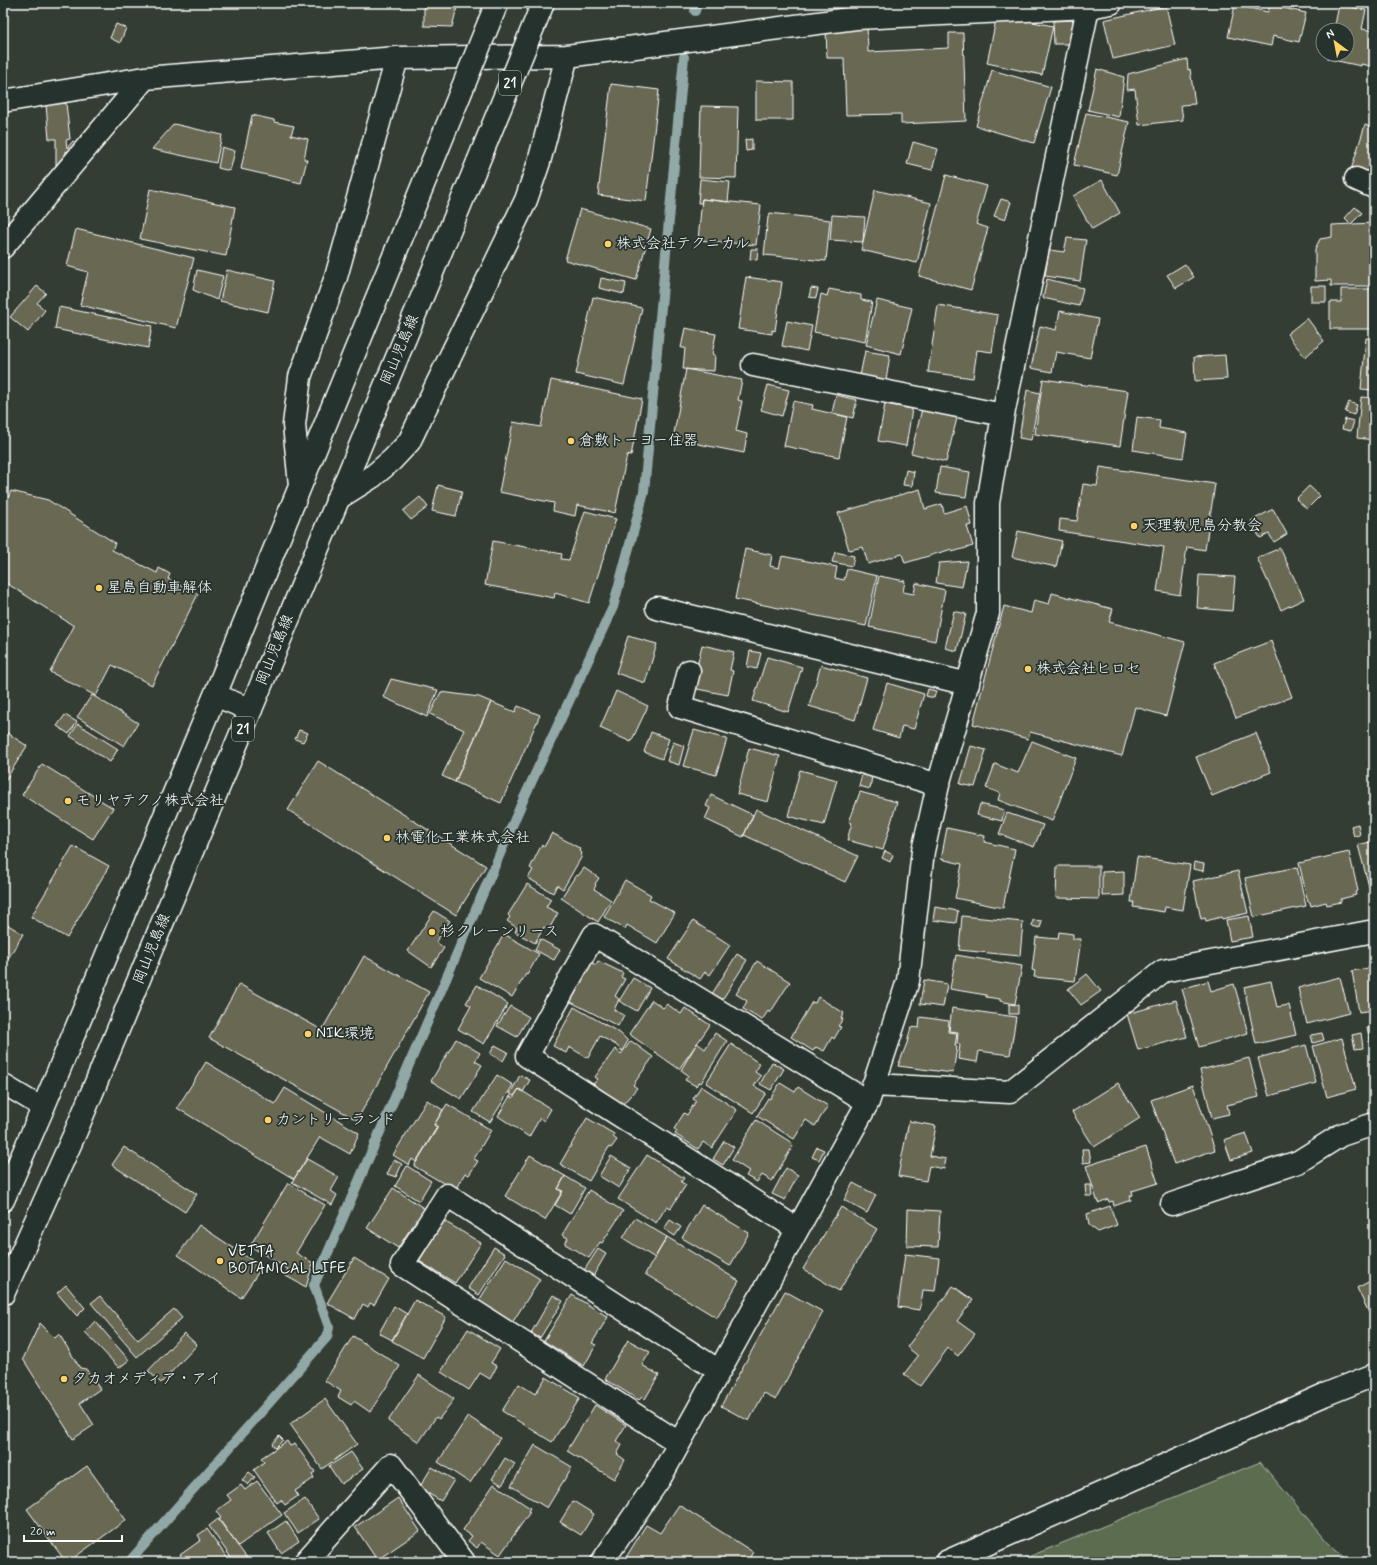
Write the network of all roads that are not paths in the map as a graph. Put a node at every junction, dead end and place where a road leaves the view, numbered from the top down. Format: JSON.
{"nodes":[{"id":1,"x":496,"y":3,"type":"edge"},
{"id":2,"x":542,"y":3,"type":"edge"},
{"id":3,"x":1111,"y":3,"type":"edge"},
{"id":4,"x":1089,"y":5,"type":"edge"},
{"id":5,"x":567,"y":56,"type":"junction"},
{"id":6,"x":397,"y":58,"type":"junction"},
{"id":7,"x":145,"y":78,"type":"junction"},
{"id":8,"x":3,"y":101,"type":"edge"},
{"id":9,"x":3,"y":247,"type":"edge"},
{"id":10,"x":753,"y":365,"type":"dead end"},
{"id":11,"x":1003,"y":416,"type":"junction"},
{"id":12,"x":300,"y":485,"type":"junction"},
{"id":13,"x":338,"y":499,"type":"junction"},
{"id":14,"x":657,"y":608,"type":"dead end"},
{"id":15,"x":689,"y":672,"type":"dead end"},
{"id":16,"x":968,"y":684,"type":"junction"},
{"id":17,"x":214,"y":695,"type":"junction"},
{"id":18,"x":251,"y":710,"type":"junction"},
{"id":19,"x":938,"y":786,"type":"junction"},
{"id":20,"x":1374,"y":931,"type":"edge"},
{"id":21,"x":3,"y":1084,"type":"edge"},
{"id":22,"x":870,"y":1094,"type":"junction"},
{"id":23,"x":43,"y":1108,"type":"junction"},
{"id":24,"x":1374,"y":1124,"type":"edge"},
{"id":25,"x":3,"y":1200,"type":"edge"},
{"id":26,"x":1172,"y":1204,"type":"dead end"},
{"id":27,"x":797,"y":1229,"type":"junction"},
{"id":28,"x":3,"y":1294,"type":"edge"},
{"id":29,"x":719,"y":1371,"type":"junction"},
{"id":30,"x":1374,"y":1375,"type":"edge"},
{"id":31,"x":679,"y":1442,"type":"junction"},
{"id":32,"x":305,"y":1562,"type":"edge"},
{"id":33,"x":464,"y":1562,"type":"edge"},
{"id":34,"x":602,"y":1562,"type":"edge"},
{"id":35,"x":946,"y":1562,"type":"edge"}],
"edges":[{"from":1,"to":12,"type":"street","bridge":true},
{"from":2,"to":13,"type":"street","name":"岡山児島線","number":"21","bridge":true},
{"from":3,"to":4,"type":"street"},
{"from":4,"to":5,"type":"street"},
{"from":4,"to":11,"type":"street"},
{"from":5,"to":6,"type":"street"},
{"from":5,"to":13,"type":"street"},
{"from":6,"to":7,"type":"street"},
{"from":6,"to":12,"type":"street"},
{"from":7,"to":8,"type":"street"},
{"from":7,"to":9,"type":"street"},
{"from":10,"to":11,"type":"street"},
{"from":11,"to":16,"type":"street"},
{"from":12,"to":17,"type":"street"},
{"from":13,"to":18,"type":"street","name":"岡山児島線","number":"21"},
{"from":14,"to":16,"type":"street"},
{"from":15,"to":19,"type":"street"},
{"from":16,"to":19,"type":"street"},
{"from":17,"to":18,"type":"street"},
{"from":17,"to":23,"type":"street"},
{"from":18,"to":28,"type":"street","name":"岡山児島線","number":"21"},
{"from":19,"to":22,"type":"street"},
{"from":20,"to":22,"type":"street"},
{"from":21,"to":23,"type":"lane"},
{"from":22,"to":27,"type":"street"},
{"from":22,"to":27,"type":"street"},
{"from":23,"to":25,"type":"street"},
{"from":24,"to":26,"type":"street"},
{"from":27,"to":29,"type":"street"},
{"from":29,"to":31,"type":"street"},
{"from":29,"to":31,"type":"street"},
{"from":30,"to":35,"type":"street"},
{"from":31,"to":34,"type":"street"},
{"from":32,"to":33,"type":"street"}]}
